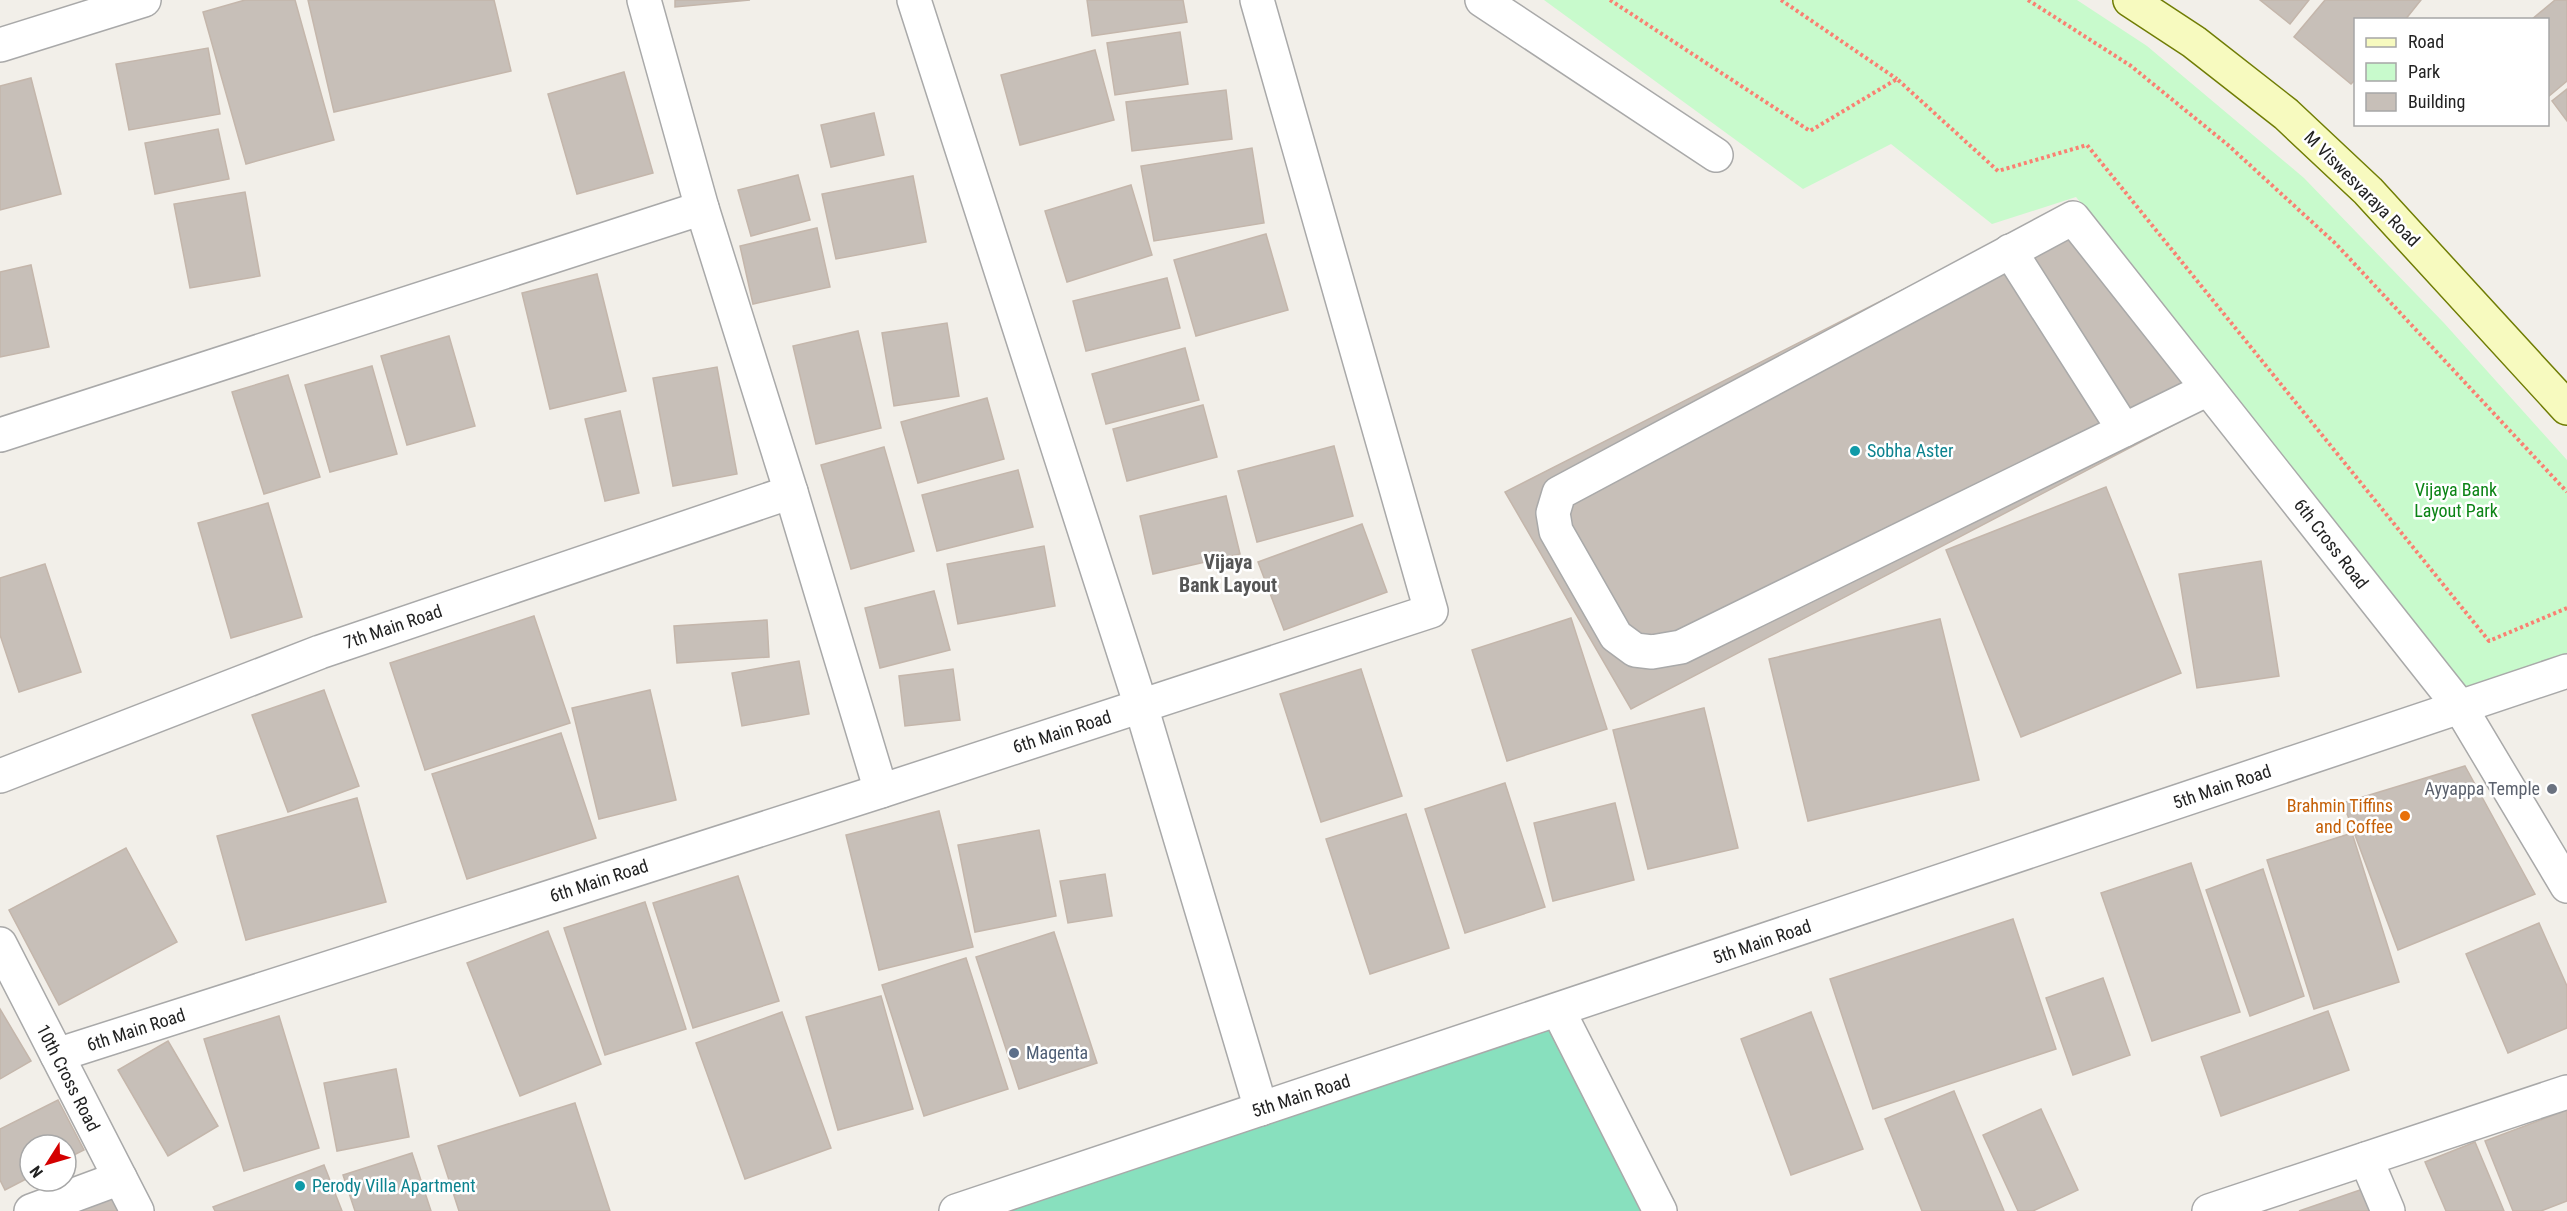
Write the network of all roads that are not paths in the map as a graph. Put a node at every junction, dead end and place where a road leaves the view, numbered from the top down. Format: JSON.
{"nodes":[{"id":1,"x":144,"y":0,"type":"edge"},
{"id":2,"x":644,"y":0,"type":"edge"},
{"id":3,"x":914,"y":0,"type":"edge"},
{"id":4,"x":1257,"y":0,"type":"edge"},
{"id":5,"x":1482,"y":0,"type":"edge"},
{"id":6,"x":2130,"y":0,"type":"edge"},
{"id":7,"x":0,"y":45,"type":"edge"},
{"id":8,"x":1716,"y":155,"type":"dead end"},
{"id":9,"x":702,"y":208,"type":"junction"},
{"id":10,"x":2010,"y":251,"type":"junction"},
{"id":11,"x":2208,"y":389,"type":"junction"},
{"id":12,"x":2567,"y":408,"type":"edge"},
{"id":13,"x":2124,"y":430,"type":"junction"},
{"id":14,"x":0,"y":435,"type":"edge"},
{"id":15,"x":791,"y":492,"type":"junction"},
{"id":16,"x":2567,"y":671,"type":"edge"},
{"id":17,"x":1141,"y":706,"type":"junction"},
{"id":18,"x":2460,"y":707,"type":"junction"},
{"id":19,"x":0,"y":776,"type":"edge"},
{"id":20,"x":881,"y":791,"type":"junction"},
{"id":21,"x":2567,"y":886,"type":"edge"},
{"id":22,"x":0,"y":944,"type":"edge"},
{"id":23,"x":1558,"y":1010,"type":"junction"},
{"id":24,"x":57,"y":1055,"type":"junction"},
{"id":25,"x":2567,"y":1092,"type":"edge"},
{"id":26,"x":1261,"y":1109,"type":"junction"},
{"id":27,"x":2366,"y":1159,"type":"junction"},
{"id":28,"x":120,"y":1178,"type":"junction"},
{"id":29,"x":31,"y":1211,"type":"edge"},
{"id":30,"x":137,"y":1211,"type":"edge"},
{"id":31,"x":956,"y":1211,"type":"edge"},
{"id":32,"x":1660,"y":1211,"type":"edge"},
{"id":33,"x":2209,"y":1211,"type":"edge"},
{"id":34,"x":2388,"y":1211,"type":"edge"}],
"edges":[{"from":1,"to":7,"type":"street"},
{"from":2,"to":9,"type":"street"},
{"from":3,"to":17,"type":"street"},
{"from":4,"to":17,"type":"street","name":"6th Main Road"},
{"from":5,"to":8,"type":"street"},
{"from":6,"to":12,"type":"street","name":"M Viswesvaraya Road"},
{"from":9,"to":14,"type":"street"},
{"from":9,"to":15,"type":"street"},
{"from":10,"to":11,"type":"street","name":"6th Cross Road"},
{"from":10,"to":13,"type":"street"},
{"from":10,"to":13,"type":"street"},
{"from":11,"to":13,"type":"street"},
{"from":11,"to":18,"type":"street","name":"6th Cross Road"},
{"from":15,"to":19,"type":"street","name":"7th Main Road"},
{"from":15,"to":20,"type":"street"},
{"from":16,"to":18,"type":"street","name":"5th Main Road"},
{"from":17,"to":20,"type":"street","name":"6th Main Road"},
{"from":17,"to":26,"type":"street"},
{"from":18,"to":21,"type":"street","name":"6th Cross Road"},
{"from":18,"to":23,"type":"street","name":"5th Main Road"},
{"from":20,"to":24,"type":"street","name":"6th Main Road"},
{"from":22,"to":24,"type":"street","name":"10th Cross Road"},
{"from":23,"to":26,"type":"street","name":"5th Main Road"},
{"from":23,"to":32,"type":"street"},
{"from":24,"to":28,"type":"street","name":"10th Cross Road"},
{"from":25,"to":27,"type":"street"},
{"from":26,"to":31,"type":"street","name":"5th Main Road"},
{"from":27,"to":33,"type":"street"},
{"from":27,"to":34,"type":"street"},
{"from":28,"to":29,"type":"street"},
{"from":28,"to":30,"type":"street","name":"10th Cross Road"}]}
